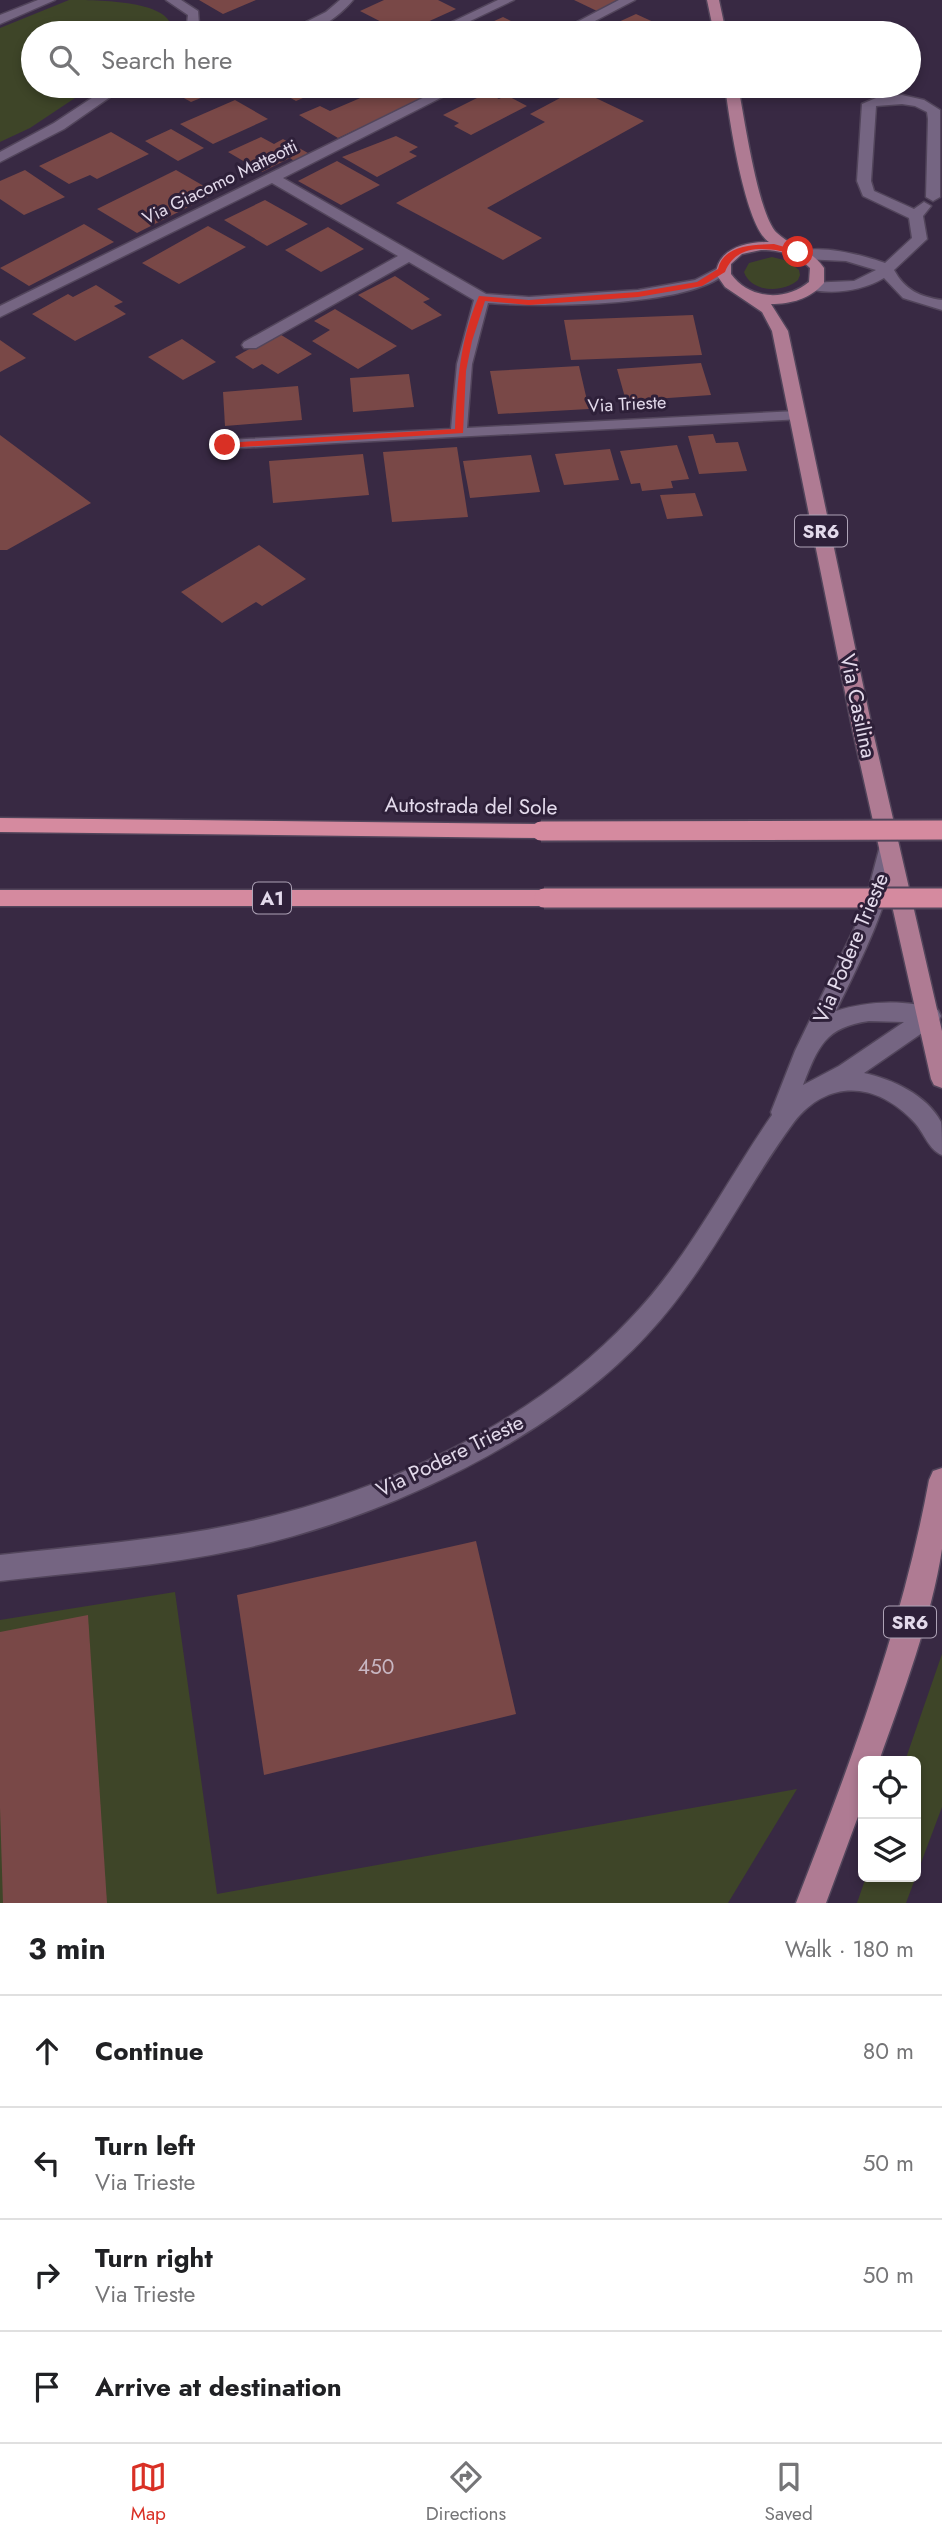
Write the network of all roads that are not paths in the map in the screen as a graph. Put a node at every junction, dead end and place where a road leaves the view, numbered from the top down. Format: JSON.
{"nodes":[{"id":1,"x":49,"y":0,"type":"edge"},
{"id":2,"x":172,"y":0,"type":"edge"},
{"id":3,"x":347,"y":0,"type":"edge"},
{"id":4,"x":508,"y":0,"type":"edge"},
{"id":5,"x":629,"y":0,"type":"edge"},
{"id":6,"x":713,"y":0,"type":"edge"},
{"id":7,"x":0,"y":20,"type":"edge"},
{"id":8,"x":193,"y":21,"type":"edge"},
{"id":9,"x":318,"y":21,"type":"edge"},
{"id":10,"x":462,"y":21,"type":"edge"},
{"id":11,"x":586,"y":21,"type":"edge"},
{"id":12,"x":717,"y":21,"type":"edge"},
{"id":13,"x":101,"y":98,"type":"edge"},
{"id":14,"x":433,"y":98,"type":"edge"},
{"id":15,"x":733,"y":98,"type":"edge"},
{"id":16,"x":0,"y":158,"type":"edge"},
{"id":17,"x":273,"y":178,"type":"junction"},
{"id":18,"x":938,"y":195,"type":"edge"},
{"id":19,"x":756,"y":209,"type":"junction"},
{"id":20,"x":916,"y":216,"type":"junction"},
{"id":21,"x":737,"y":251,"type":"junction"},
{"id":22,"x":801,"y":253,"type":"junction"},
{"id":23,"x":409,"y":256,"type":"junction"},
{"id":24,"x":886,"y":268,"type":"junction"},
{"id":25,"x":722,"y":270,"type":"junction"},
{"id":26,"x":699,"y":284,"type":"junction"},
{"id":27,"x":810,"y":289,"type":"junction"},
{"id":28,"x":747,"y":295,"type":"junction"},
{"id":29,"x":482,"y":298,"type":"junction"},
{"id":30,"x":942,"y":305,"type":"edge"},
{"id":31,"x":0,"y":312,"type":"edge"},
{"id":32,"x":780,"y":331,"type":"junction"},
{"id":33,"x":250,"y":345,"type":"dead end"},
{"id":34,"x":797,"y":416,"type":"junction"},
{"id":35,"x":459,"y":431,"type":"junction"},
{"id":36,"x":225,"y":445,"type":"dead end"},
{"id":37,"x":0,"y":825,"type":"edge"},
{"id":38,"x":942,"y":830,"type":"edge"},
{"id":39,"x":889,"y":843,"type":"junction"},
{"id":40,"x":0,"y":898,"type":"edge"},
{"id":41,"x":942,"y":898,"type":"edge"},
{"id":42,"x":930,"y":1016,"type":"junction"},
{"id":43,"x":806,"y":1051,"type":"junction"},
{"id":44,"x":942,"y":1079,"type":"edge"},
{"id":45,"x":834,"y":1081,"type":"junction"},
{"id":46,"x":774,"y":1133,"type":"junction"},
{"id":47,"x":942,"y":1145,"type":"edge"},
{"id":48,"x":942,"y":1480,"type":"edge"},
{"id":49,"x":0,"y":1569,"type":"edge"},
{"id":50,"x":866,"y":1756,"type":"edge"},
{"id":51,"x":858,"y":1779,"type":"edge"},
{"id":52,"x":811,"y":1903,"type":"edge"}],
"edges":[{"from":1,"to":7,"type":"street"},
{"from":2,"to":8,"type":"street"},
{"from":3,"to":9,"type":"street"},
{"from":4,"to":10,"type":"street"},
{"from":5,"to":11,"type":"street"},
{"from":6,"to":12,"type":"main road"},
{"from":13,"to":16,"type":"street"},
{"from":14,"to":17,"type":"street","name":"Via Giacomo Matteotti"},
{"from":15,"to":19,"type":"main road"},
{"from":17,"to":23,"type":"street"},
{"from":17,"to":31,"type":"street","name":"Via Giacomo Matteotti"},
{"from":18,"to":20,"type":"street"},
{"from":18,"to":20,"type":"street"},
{"from":19,"to":21,"type":"main road"},
{"from":19,"to":22,"type":"main road"},
{"from":20,"to":24,"type":"street"},
{"from":21,"to":22,"type":"main road"},
{"from":21,"to":25,"type":"main road"},
{"from":22,"to":24,"type":"street"},
{"from":22,"to":27,"type":"main road"},
{"from":23,"to":29,"type":"street"},
{"from":23,"to":33,"type":"street"},
{"from":24,"to":27,"type":"street"},
{"from":24,"to":30,"type":"street"},
{"from":25,"to":26,"type":"street"},
{"from":25,"to":28,"type":"main road","number":"SR6"},
{"from":26,"to":28,"type":"street"},
{"from":26,"to":29,"type":"street"},
{"from":27,"to":28,"type":"main road"},
{"from":27,"to":32,"type":"main road"},
{"from":28,"to":32,"type":"main road","name":"Via Casilina","number":"SR6"},
{"from":29,"to":35,"type":"street"},
{"from":32,"to":34,"type":"main road","name":"Via Casilina","number":"SR6"},
{"from":34,"to":35,"type":"street","name":"Via Trieste"},
{"from":34,"to":39,"type":"main road","name":"Via Casilina","number":"SR6"},
{"from":35,"to":36,"type":"street","name":"Via Trieste"},
{"from":37,"to":38,"type":"highway","name":"Autostrada del Sole","bridge":true},
{"from":39,"to":42,"type":"main road","name":"Via Casilina","number":"SR6"},
{"from":39,"to":43,"type":"street","name":"Via Podere Trieste"},
{"from":40,"to":41,"type":"highway","number":"A1","bridge":true},
{"from":42,"to":43,"type":"street","name":"Via Podere Trieste"},
{"from":42,"to":44,"type":"main road","name":"Via Casilina","number":"SR6"},
{"from":42,"to":45,"type":"street","name":"Via Podere Trieste"},
{"from":43,"to":46,"type":"street","name":"Via Podere Trieste"},
{"from":45,"to":46,"type":"street","name":"Via Podere Trieste"},
{"from":45,"to":47,"type":"street","name":"Via Podere Trieste"},
{"from":46,"to":49,"type":"street","name":"Via Podere Trieste"},
{"from":48,"to":50,"type":"main road","number":"SR6"},
{"from":51,"to":52,"type":"main road","number":"SR6"}]}
